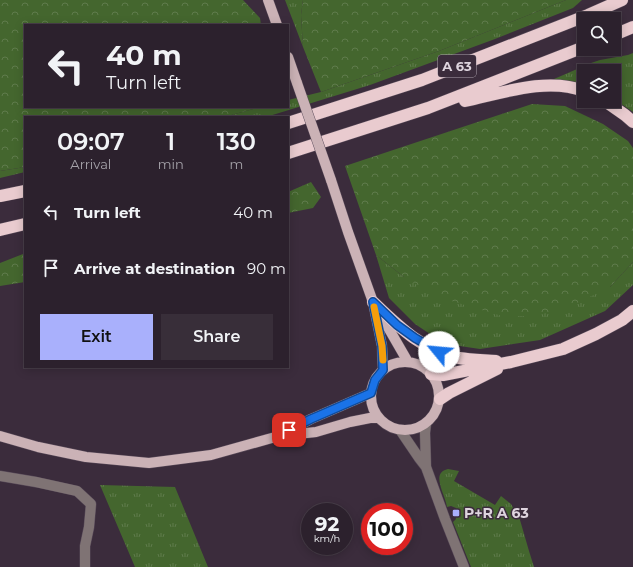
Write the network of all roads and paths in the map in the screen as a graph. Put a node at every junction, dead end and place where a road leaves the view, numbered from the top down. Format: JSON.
{"nodes":[{"id":1,"x":268,"y":0,"type":"edge"},
{"id":2,"x":622,"y":0,"type":"edge"},
{"id":3,"x":277,"y":24,"type":"edge"},
{"id":4,"x":633,"y":27,"type":"edge"},
{"id":5,"x":621,"y":32,"type":"edge"},
{"id":6,"x":577,"y":51,"type":"edge"},
{"id":7,"x":289,"y":60,"type":"edge"},
{"id":8,"x":577,"y":90,"type":"edge"},
{"id":9,"x":428,"y":108,"type":"junction"},
{"id":10,"x":615,"y":108,"type":"edge"},
{"id":11,"x":633,"y":122,"type":"edge"},
{"id":12,"x":289,"y":123,"type":"edge"},
{"id":13,"x":289,"y":153,"type":"edge"},
{"id":14,"x":24,"y":190,"type":"edge"},
{"id":15,"x":0,"y":196,"type":"edge"},
{"id":16,"x":24,"y":224,"type":"edge"},
{"id":17,"x":0,"y":230,"type":"edge"},
{"id":18,"x":373,"y":302,"type":"junction"},
{"id":19,"x":633,"y":311,"type":"edge"},
{"id":20,"x":408,"y":362,"type":"junction"},
{"id":21,"x":511,"y":362,"type":"junction"},
{"id":22,"x":383,"y":370,"type":"junction"},
{"id":23,"x":431,"y":374,"type":"junction"},
{"id":24,"x":371,"y":393,"type":"junction"},
{"id":25,"x":440,"y":399,"type":"junction"},
{"id":26,"x":378,"y":418,"type":"junction"},
{"id":27,"x":426,"y":424,"type":"junction"},
{"id":28,"x":400,"y":430,"type":"junction"},
{"id":29,"x":0,"y":436,"type":"edge"},
{"id":30,"x":279,"y":436,"type":"junction"},
{"id":31,"x":426,"y":467,"type":"junction"},
{"id":32,"x":0,"y":476,"type":"edge"},
{"id":33,"x":85,"y":567,"type":"edge"},
{"id":34,"x":464,"y":567,"type":"edge"}],
"edges":[{"from":1,"to":3,"type":"main road"},
{"from":2,"to":12,"type":"highway","number":"A 63"},
{"from":4,"to":5,"type":"highway"},
{"from":6,"to":9,"type":"highway","number":"A 63"},
{"from":7,"to":18,"type":"main road","bridge":true},
{"from":8,"to":9,"type":"highway"},
{"from":9,"to":13,"type":"highway","number":"A 63"},
{"from":10,"to":11,"type":"highway"},
{"from":14,"to":15,"type":"highway"},
{"from":16,"to":17,"type":"highway"},
{"from":18,"to":20,"type":"main road"},
{"from":18,"to":21,"type":"highway"},
{"from":18,"to":22,"type":"main road"},
{"from":19,"to":21,"type":"highway"},
{"from":20,"to":22,"type":"main road"},
{"from":20,"to":23,"type":"main road"},
{"from":21,"to":23,"type":"highway"},
{"from":21,"to":25,"type":"highway"},
{"from":22,"to":24,"type":"main road"},
{"from":23,"to":25,"type":"main road"},
{"from":24,"to":26,"type":"main road"},
{"from":24,"to":30,"type":"main road"},
{"from":25,"to":27,"type":"main road"},
{"from":26,"to":28,"type":"main road"},
{"from":26,"to":30,"type":"main road"},
{"from":27,"to":28,"type":"main road"},
{"from":27,"to":31,"type":"street"},
{"from":28,"to":31,"type":"street"},
{"from":29,"to":30,"type":"main road"},
{"from":31,"to":34,"type":"street"},
{"from":32,"to":33,"type":"street"}]}
